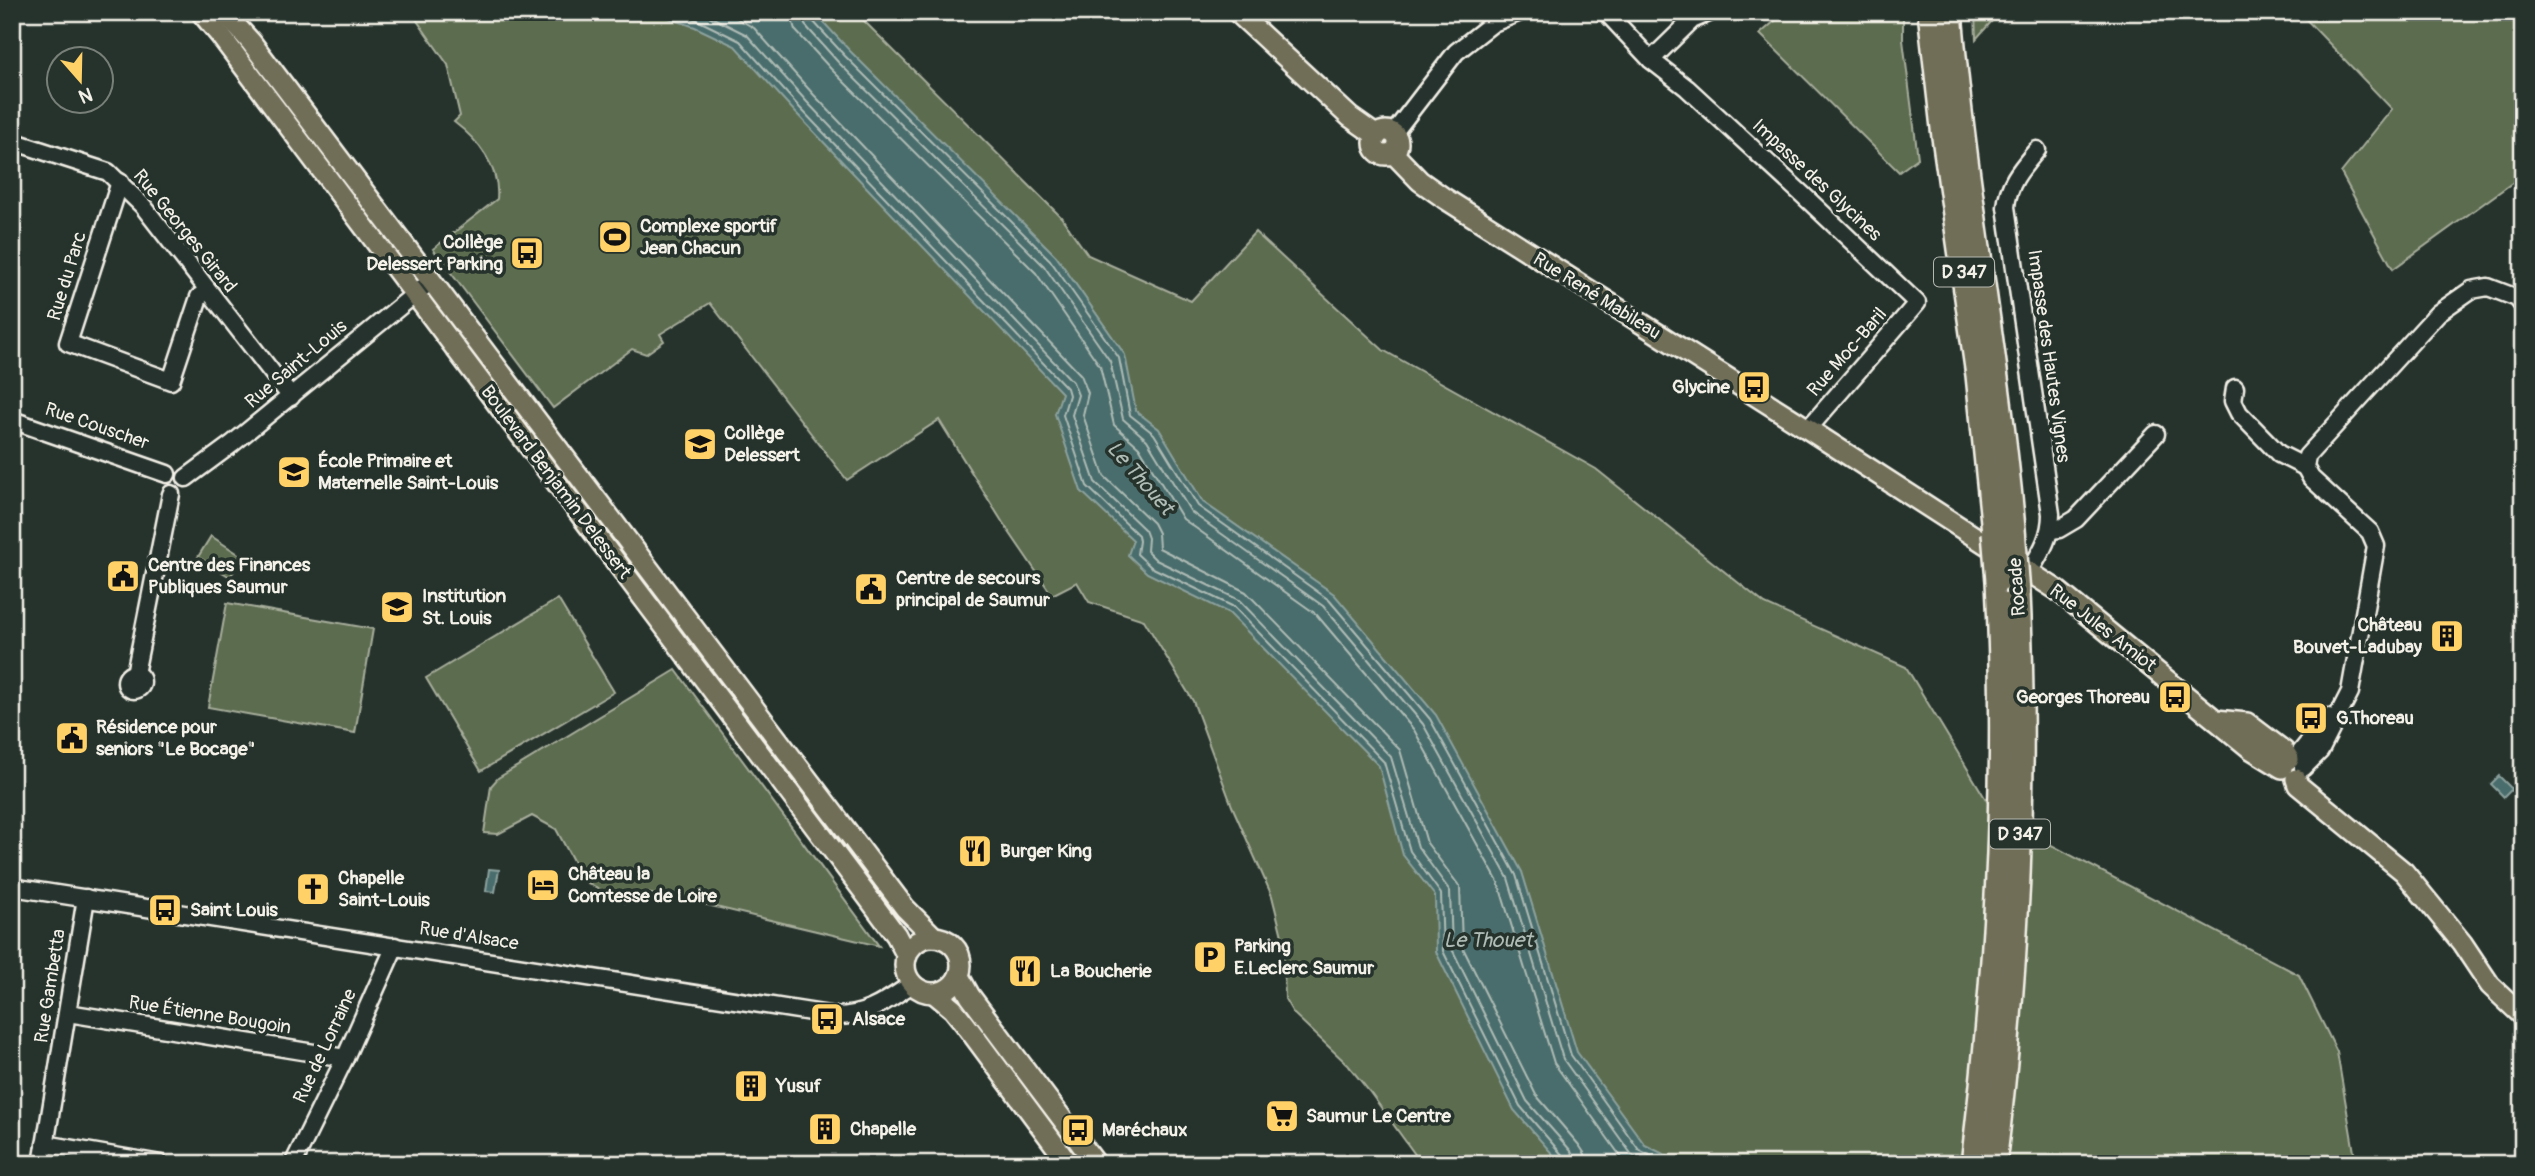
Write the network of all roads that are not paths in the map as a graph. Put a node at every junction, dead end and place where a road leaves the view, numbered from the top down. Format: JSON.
{"nodes":[{"id":1,"x":201,"y":12,"type":"edge"},
{"id":2,"x":224,"y":12,"type":"edge"},
{"id":3,"x":1237,"y":12,"type":"edge"},
{"id":4,"x":1520,"y":12,"type":"edge"},
{"id":5,"x":1606,"y":12,"type":"edge"},
{"id":6,"x":1711,"y":12,"type":"edge"},
{"id":7,"x":1930,"y":12,"type":"edge"},
{"id":8,"x":1950,"y":12,"type":"edge"},
{"id":9,"x":1651,"y":60,"type":"junction"},
{"id":10,"x":12,"y":141,"type":"edge"},
{"id":11,"x":1388,"y":141,"type":"junction"},
{"id":12,"x":2036,"y":150,"type":"dead end"},
{"id":13,"x":120,"y":182,"type":"junction"},
{"id":14,"x":431,"y":281,"type":"junction"},
{"id":15,"x":207,"y":290,"type":"junction"},
{"id":16,"x":414,"y":294,"type":"junction"},
{"id":17,"x":1917,"y":303,"type":"joint"},
{"id":18,"x":2523,"y":306,"type":"edge"},
{"id":19,"x":2235,"y":388,"type":"dead end"},
{"id":20,"x":290,"y":397,"type":"junction"},
{"id":21,"x":12,"y":420,"type":"edge"},
{"id":22,"x":1808,"y":429,"type":"junction"},
{"id":23,"x":2156,"y":434,"type":"dead end"},
{"id":24,"x":2305,"y":467,"type":"junction"},
{"id":25,"x":167,"y":474,"type":"junction"},
{"id":26,"x":186,"y":478,"type":"junction"},
{"id":27,"x":171,"y":494,"type":"junction"},
{"id":28,"x":2051,"y":530,"type":"junction"},
{"id":29,"x":2003,"y":531,"type":"junction"},
{"id":30,"x":2029,"y":572,"type":"junction"},
{"id":31,"x":135,"y":674,"type":"dead end"},
{"id":32,"x":2293,"y":767,"type":"junction"},
{"id":33,"x":12,"y":887,"type":"edge"},
{"id":34,"x":86,"y":898,"type":"junction"},
{"id":35,"x":934,"y":937,"type":"junction"},
{"id":36,"x":395,"y":946,"type":"junction"},
{"id":37,"x":906,"y":956,"type":"junction"},
{"id":38,"x":959,"y":976,"type":"junction"},
{"id":39,"x":912,"y":985,"type":"junction"},
{"id":40,"x":935,"y":993,"type":"junction"},
{"id":41,"x":68,"y":1013,"type":"junction"},
{"id":42,"x":2523,"y":1016,"type":"edge"},
{"id":43,"x":345,"y":1058,"type":"junction"},
{"id":44,"x":1993,"y":1073,"type":"junction"},
{"id":45,"x":45,"y":1144,"type":"junction"},
{"id":46,"x":41,"y":1164,"type":"edge"},
{"id":47,"x":161,"y":1164,"type":"edge"},
{"id":48,"x":293,"y":1164,"type":"edge"},
{"id":49,"x":1069,"y":1164,"type":"edge"},
{"id":50,"x":1096,"y":1164,"type":"edge"},
{"id":51,"x":1973,"y":1164,"type":"edge"},
{"id":52,"x":1993,"y":1164,"type":"edge"}],
"edges":[{"from":1,"to":16,"type":"main road","name":"Boulevard Benjamin Delessert"},
{"from":2,"to":14,"type":"main road","name":"Boulevard Benjamin Delessert"},
{"from":3,"to":11,"type":"main road","name":"Rue René Mabileau"},
{"from":4,"to":11,"type":"street"},
{"from":5,"to":9,"type":"street","name":"Impasse des Glycines"},
{"from":6,"to":9,"type":"street"},
{"from":7,"to":29,"type":"highway","number":"D 347"},
{"from":8,"to":29,"type":"highway","name":"Rocade","number":"D 347"},
{"from":9,"to":17,"type":"street","name":"Impasse des Glycines"},
{"from":10,"to":13,"type":"street","name":"Rue Georges Girard"},
{"from":11,"to":22,"type":"main road","name":"Rue René Mabileau"},
{"from":12,"to":28,"type":"street","name":"Impasse des Hautes Vignes"},
{"from":13,"to":15,"type":"street","name":"Rue Georges Girard"},
{"from":13,"to":15,"type":"street","name":"Rue du Parc"},
{"from":14,"to":16,"type":"street","name":"Rue Saint-Louis"},
{"from":14,"to":35,"type":"main road","name":"Boulevard Benjamin Delessert"},
{"from":15,"to":20,"type":"street","name":"Rue Georges Girard"},
{"from":16,"to":20,"type":"street","name":"Rue Saint-Louis"},
{"from":16,"to":37,"type":"main road","name":"Boulevard Benjamin Delessert"},
{"from":17,"to":22,"type":"street","name":"Rue Moc-Baril"},
{"from":18,"to":24,"type":"street"},
{"from":19,"to":24,"type":"street"},
{"from":20,"to":26,"type":"street","name":"Rue Saint-Louis"},
{"from":21,"to":25,"type":"street","name":"Rue Couscher"},
{"from":22,"to":30,"type":"main road","name":"Rue Jules Amiot"},
{"from":23,"to":28,"type":"street"},
{"from":24,"to":32,"type":"street"},
{"from":25,"to":26,"type":"street"},
{"from":25,"to":27,"type":"street"},
{"from":26,"to":27,"type":"street"},
{"from":27,"to":31,"type":"street"},
{"from":28,"to":30,"type":"street"},
{"from":29,"to":44,"type":"highway","number":"D 347","bridge":true},
{"from":29,"to":44,"type":"highway","name":"Rocade","number":"D 347","bridge":true},
{"from":30,"to":32,"type":"main road","name":"Rue Jules Amiot"},
{"from":32,"to":42,"type":"main road","name":"Rue Jules Amiot"},
{"from":33,"to":34,"type":"street","name":"Rue d'Alsace"},
{"from":34,"to":36,"type":"street","name":"Rue d'Alsace"},
{"from":34,"to":41,"type":"street","name":"Rue Gambetta"},
{"from":35,"to":37,"type":"main road"},
{"from":35,"to":38,"type":"main road"},
{"from":36,"to":39,"type":"street","name":"Rue d'Alsace"},
{"from":36,"to":43,"type":"street","name":"Rue de Lorraine"},
{"from":37,"to":39,"type":"main road"},
{"from":38,"to":40,"type":"main road"},
{"from":38,"to":50,"type":"main road"},
{"from":39,"to":40,"type":"main road"},
{"from":40,"to":49,"type":"main road"},
{"from":41,"to":43,"type":"street","name":"Rue Étienne Bougoin"},
{"from":41,"to":45,"type":"street","name":"Rue Gambetta"},
{"from":43,"to":48,"type":"street","name":"Rue de Lorraine"},
{"from":44,"to":51,"type":"highway","number":"D 347"},
{"from":44,"to":52,"type":"highway","name":"Rocade","number":"D 347"},
{"from":45,"to":46,"type":"street","name":"Rue Gambetta"},
{"from":45,"to":47,"type":"street"}]}
